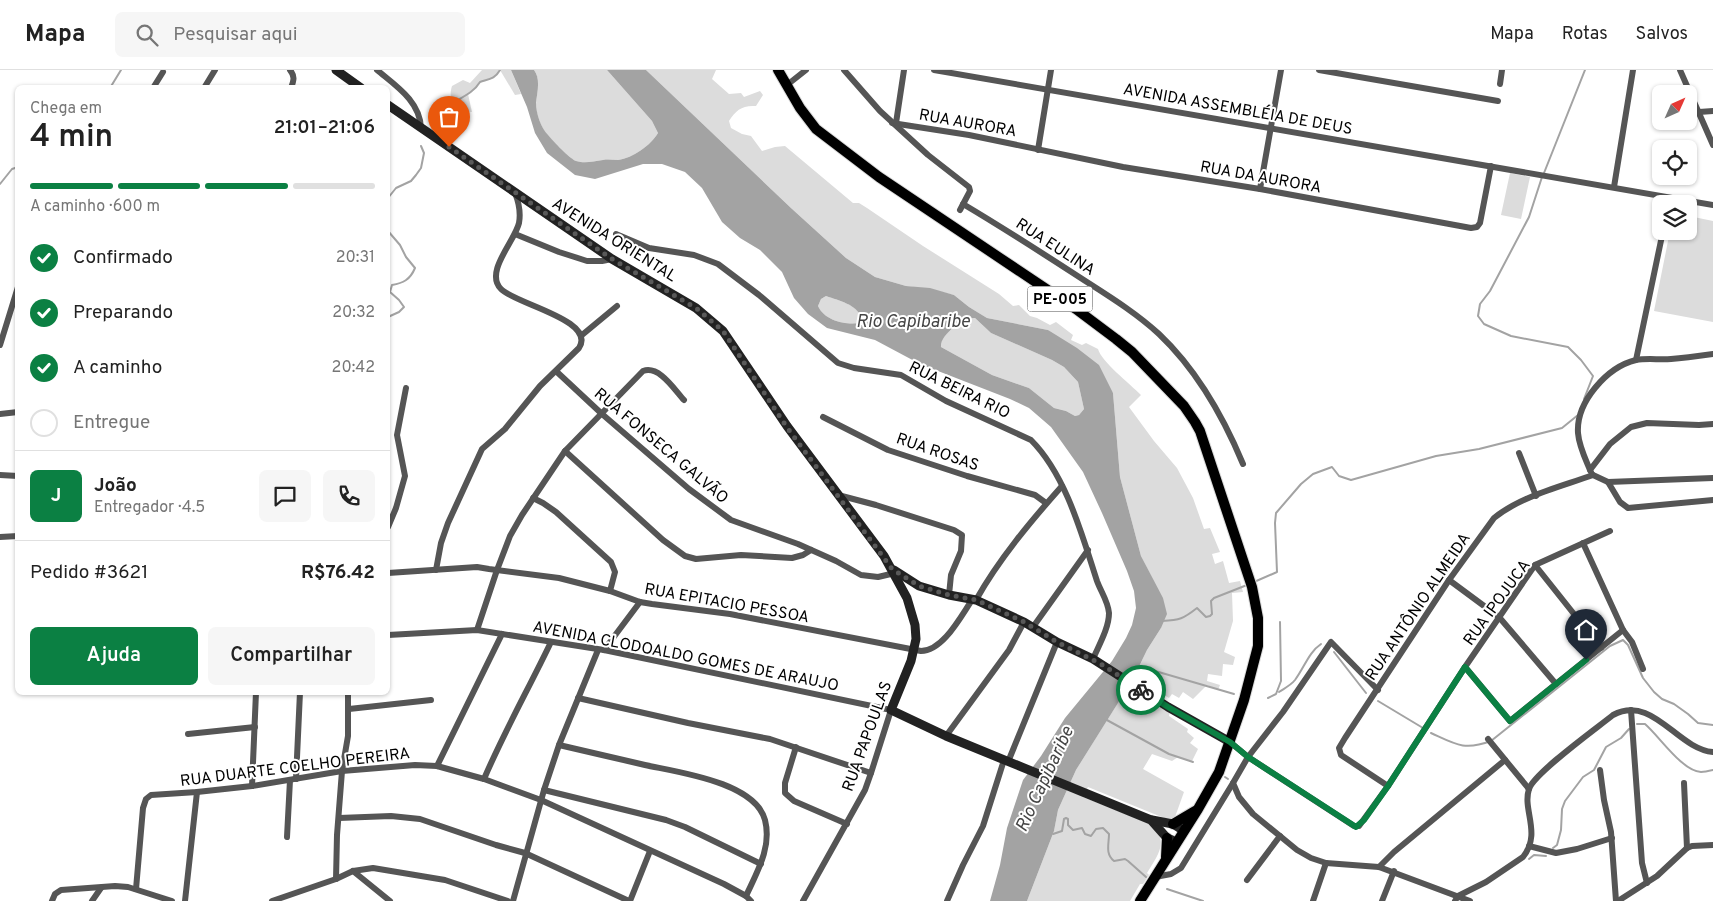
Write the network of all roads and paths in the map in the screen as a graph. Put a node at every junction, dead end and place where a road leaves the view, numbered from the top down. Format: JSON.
{"nodes":[{"id":1,"x":215,"y":70,"type":"edge"},
{"id":2,"x":290,"y":70,"type":"edge"},
{"id":3,"x":336,"y":70,"type":"edge"},
{"id":4,"x":377,"y":70,"type":"edge"},
{"id":5,"x":778,"y":70,"type":"edge"},
{"id":6,"x":806,"y":70,"type":"edge"},
{"id":7,"x":844,"y":70,"type":"edge"},
{"id":8,"x":904,"y":70,"type":"edge"},
{"id":9,"x":934,"y":70,"type":"edge"},
{"id":10,"x":1052,"y":70,"type":"edge"},
{"id":11,"x":1281,"y":70,"type":"edge"},
{"id":12,"x":1319,"y":70,"type":"edge"},
{"id":13,"x":1502,"y":70,"type":"edge"},
{"id":14,"x":1633,"y":70,"type":"edge"},
{"id":15,"x":1680,"y":70,"type":"edge"},
{"id":16,"x":163,"y":72,"type":"dead end"},
{"id":17,"x":1500,"y":84,"type":"dead end"},
{"id":18,"x":155,"y":85,"type":"edge"},
{"id":19,"x":206,"y":85,"type":"edge"},
{"id":20,"x":292,"y":85,"type":"edge"},
{"id":21,"x":357,"y":85,"type":"edge"},
{"id":22,"x":787,"y":85,"type":"junction"},
{"id":23,"x":1048,"y":90,"type":"junction"},
{"id":24,"x":1498,"y":101,"type":"dead end"},
{"id":25,"x":390,"y":106,"type":"edge"},
{"id":26,"x":1713,"y":111,"type":"edge"},
{"id":27,"x":1699,"y":112,"type":"junction"},
{"id":28,"x":894,"y":123,"type":"junction"},
{"id":29,"x":421,"y":128,"type":"junction"},
{"id":30,"x":1271,"y":128,"type":"junction"},
{"id":31,"x":1713,"y":146,"type":"edge"},
{"id":32,"x":1038,"y":150,"type":"junction"},
{"id":33,"x":1491,"y":166,"type":"junction"},
{"id":34,"x":1614,"y":187,"type":"junction"},
{"id":35,"x":1260,"y":189,"type":"junction"},
{"id":36,"x":514,"y":192,"type":"junction"},
{"id":37,"x":1652,"y":196,"type":"edge"},
{"id":38,"x":1697,"y":203,"type":"edge"},
{"id":39,"x":1713,"y":205,"type":"edge"},
{"id":40,"x":515,"y":234,"type":"junction"},
{"id":41,"x":616,"y":234,"type":"dead end"},
{"id":42,"x":1661,"y":240,"type":"edge"},
{"id":43,"x":612,"y":259,"type":"junction"},
{"id":44,"x":15,"y":298,"type":"edge"},
{"id":45,"x":617,"y":306,"type":"dead end"},
{"id":46,"x":582,"y":335,"type":"junction"},
{"id":47,"x":0,"y":345,"type":"edge"},
{"id":48,"x":1713,"y":354,"type":"edge"},
{"id":49,"x":1636,"y":360,"type":"junction"},
{"id":50,"x":557,"y":372,"type":"junction"},
{"id":51,"x":406,"y":388,"type":"dead end"},
{"id":52,"x":684,"y":400,"type":"dead end"},
{"id":53,"x":15,"y":412,"type":"edge"},
{"id":54,"x":0,"y":414,"type":"edge"},
{"id":55,"x":602,"y":414,"type":"junction"},
{"id":56,"x":823,"y":417,"type":"dead end"},
{"id":57,"x":1713,"y":424,"type":"edge"},
{"id":58,"x":565,"y":451,"type":"junction"},
{"id":59,"x":1519,"y":453,"type":"dead end"},
{"id":60,"x":1243,"y":464,"type":"dead end"},
{"id":61,"x":1592,"y":472,"type":"junction"},
{"id":62,"x":0,"y":475,"type":"edge"},
{"id":63,"x":15,"y":476,"type":"edge"},
{"id":64,"x":1713,"y":478,"type":"edge"},
{"id":65,"x":1608,"y":482,"type":"junction"},
{"id":66,"x":1062,"y":486,"type":"junction"},
{"id":67,"x":838,"y":495,"type":"junction"},
{"id":68,"x":1536,"y":496,"type":"junction"},
{"id":69,"x":532,"y":498,"type":"junction"},
{"id":70,"x":1713,"y":500,"type":"edge"},
{"id":71,"x":1046,"y":504,"type":"junction"},
{"id":72,"x":390,"y":508,"type":"edge"},
{"id":73,"x":396,"y":508,"type":"junction"},
{"id":74,"x":390,"y":522,"type":"edge"},
{"id":75,"x":1610,"y":531,"type":"dead end"},
{"id":76,"x":15,"y":536,"type":"edge"},
{"id":77,"x":0,"y":537,"type":"edge"},
{"id":78,"x":1583,"y":543,"type":"junction"},
{"id":79,"x":811,"y":550,"type":"junction"},
{"id":80,"x":1088,"y":550,"type":"junction"},
{"id":81,"x":1535,"y":566,"type":"junction"},
{"id":82,"x":436,"y":570,"type":"junction"},
{"id":83,"x":496,"y":570,"type":"junction"},
{"id":84,"x":894,"y":571,"type":"junction"},
{"id":85,"x":390,"y":573,"type":"edge"},
{"id":86,"x":1449,"y":580,"type":"junction"},
{"id":87,"x":919,"y":586,"type":"junction"},
{"id":88,"x":610,"y":591,"type":"junction"},
{"id":89,"x":949,"y":595,"type":"junction"},
{"id":90,"x":907,"y":598,"type":"junction"},
{"id":91,"x":974,"y":600,"type":"junction"},
{"id":92,"x":640,"y":602,"type":"junction"},
{"id":93,"x":1499,"y":616,"type":"junction"},
{"id":94,"x":1024,"y":622,"type":"junction"},
{"id":95,"x":1033,"y":627,"type":"junction"},
{"id":96,"x":476,"y":630,"type":"junction"},
{"id":97,"x":1623,"y":630,"type":"junction"},
{"id":98,"x":502,"y":634,"type":"junction"},
{"id":99,"x":390,"y":635,"type":"edge"},
{"id":100,"x":551,"y":642,"type":"junction"},
{"id":101,"x":1057,"y":642,"type":"junction"},
{"id":102,"x":1601,"y":648,"type":"junction"},
{"id":103,"x":601,"y":650,"type":"junction"},
{"id":104,"x":914,"y":650,"type":"junction"},
{"id":105,"x":1097,"y":662,"type":"junction"},
{"id":106,"x":1465,"y":667,"type":"junction"},
{"id":107,"x":1643,"y":668,"type":"dead end"},
{"id":108,"x":1556,"y":684,"type":"junction"},
{"id":109,"x":1378,"y":690,"type":"junction"},
{"id":110,"x":256,"y":695,"type":"edge"},
{"id":111,"x":300,"y":695,"type":"edge"},
{"id":112,"x":348,"y":695,"type":"edge"},
{"id":113,"x":578,"y":698,"type":"junction"},
{"id":114,"x":431,"y":700,"type":"dead end"},
{"id":115,"x":348,"y":709,"type":"junction"},
{"id":116,"x":891,"y":710,"type":"junction"},
{"id":117,"x":1631,"y":710,"type":"junction"},
{"id":118,"x":255,"y":727,"type":"junction"},
{"id":119,"x":188,"y":734,"type":"dead end"},
{"id":120,"x":946,"y":736,"type":"junction"},
{"id":121,"x":1230,"y":742,"type":"junction"},
{"id":122,"x":1490,"y":742,"type":"dead end"},
{"id":123,"x":559,"y":745,"type":"junction"},
{"id":124,"x":796,"y":747,"type":"junction"},
{"id":125,"x":1713,"y":752,"type":"edge"},
{"id":126,"x":1248,"y":757,"type":"junction"},
{"id":127,"x":1505,"y":760,"type":"junction"},
{"id":128,"x":1009,"y":762,"type":"junction"},
{"id":129,"x":437,"y":766,"type":"junction"},
{"id":130,"x":1600,"y":770,"type":"dead end"},
{"id":131,"x":342,"y":771,"type":"junction"},
{"id":132,"x":872,"y":773,"type":"junction"},
{"id":133,"x":484,"y":779,"type":"junction"},
{"id":134,"x":293,"y":780,"type":"junction"},
{"id":135,"x":1234,"y":783,"type":"junction"},
{"id":136,"x":1684,"y":783,"type":"dead end"},
{"id":137,"x":252,"y":786,"type":"junction"},
{"id":138,"x":1388,"y":786,"type":"junction"},
{"id":139,"x":1529,"y":789,"type":"junction"},
{"id":140,"x":544,"y":790,"type":"junction"},
{"id":141,"x":197,"y":792,"type":"junction"},
{"id":142,"x":541,"y":800,"type":"junction"},
{"id":143,"x":1198,"y":809,"type":"junction"},
{"id":144,"x":339,"y":818,"type":"junction"},
{"id":145,"x":1147,"y":818,"type":"junction"},
{"id":146,"x":847,"y":824,"type":"junction"},
{"id":147,"x":1174,"y":824,"type":"junction"},
{"id":148,"x":1184,"y":831,"type":"junction"},
{"id":149,"x":1280,"y":836,"type":"junction"},
{"id":150,"x":287,"y":837,"type":"dead end"},
{"id":151,"x":1167,"y":838,"type":"junction"},
{"id":152,"x":1612,"y":838,"type":"junction"},
{"id":153,"x":1177,"y":841,"type":"junction"},
{"id":154,"x":1713,"y":845,"type":"edge"},
{"id":155,"x":1529,"y":846,"type":"junction"},
{"id":156,"x":1687,"y":848,"type":"junction"},
{"id":157,"x":650,"y":851,"type":"junction"},
{"id":158,"x":525,"y":853,"type":"junction"},
{"id":159,"x":1165,"y":860,"type":"junction"},
{"id":160,"x":1326,"y":863,"type":"junction"},
{"id":161,"x":761,"y":864,"type":"junction"},
{"id":162,"x":1379,"y":867,"type":"junction"},
{"id":163,"x":353,"y":871,"type":"junction"},
{"id":164,"x":1394,"y":871,"type":"junction"},
{"id":165,"x":1155,"y":877,"type":"junction"},
{"id":166,"x":336,"y":879,"type":"junction"},
{"id":167,"x":1247,"y":880,"type":"dead end"},
{"id":168,"x":1647,"y":883,"type":"junction"},
{"id":169,"x":101,"y":888,"type":"junction"},
{"id":170,"x":136,"y":890,"type":"junction"},
{"id":171,"x":746,"y":896,"type":"junction"},
{"id":172,"x":1456,"y":899,"type":"edge"},
{"id":173,"x":52,"y":901,"type":"edge"},
{"id":174,"x":92,"y":901,"type":"edge"},
{"id":175,"x":172,"y":901,"type":"edge"},
{"id":176,"x":185,"y":901,"type":"edge"},
{"id":177,"x":272,"y":901,"type":"edge"},
{"id":178,"x":390,"y":901,"type":"edge"},
{"id":179,"x":508,"y":901,"type":"edge"},
{"id":180,"x":512,"y":901,"type":"edge"},
{"id":181,"x":629,"y":901,"type":"edge"},
{"id":182,"x":751,"y":901,"type":"edge"},
{"id":183,"x":803,"y":901,"type":"edge"},
{"id":184,"x":948,"y":901,"type":"edge"},
{"id":185,"x":1140,"y":901,"type":"edge"},
{"id":186,"x":1313,"y":901,"type":"edge"},
{"id":187,"x":1382,"y":901,"type":"edge"},
{"id":188,"x":1470,"y":901,"type":"edge"},
{"id":189,"x":1617,"y":901,"type":"edge"}],
"edges":[{"from":1,"to":19,"type":"street"},
{"from":2,"to":20,"type":"street"},
{"from":3,"to":21,"type":"street"},
{"from":4,"to":29,"type":"street"},
{"from":5,"to":22,"type":"main road","number":"PE-005"},
{"from":6,"to":22,"type":"street"},
{"from":7,"to":28,"type":"street","name":"RUA EULINA"},
{"from":8,"to":28,"type":"street"},
{"from":9,"to":23,"type":"street","name":"AVENIDA ASSEMBLÉIA DE DEUS"},
{"from":10,"to":23,"type":"street"},
{"from":11,"to":30,"type":"street"},
{"from":12,"to":24,"type":"street"},
{"from":13,"to":17,"type":"street"},
{"from":14,"to":34,"type":"street"},
{"from":15,"to":27,"type":"street"},
{"from":16,"to":18,"type":"street"},
{"from":22,"to":121,"type":"main road","number":"PE-005"},
{"from":23,"to":30,"type":"street","name":"AVENIDA ASSEMBLÉIA DE DEUS"},
{"from":23,"to":32,"type":"street"},
{"from":25,"to":29,"type":"street","name":"AVENIDA ORIENTAL"},
{"from":26,"to":27,"type":"street"},
{"from":27,"to":31,"type":"street"},
{"from":28,"to":32,"type":"street","name":"RUA AURORA"},
{"from":28,"to":60,"type":"street","name":"RUA EULINA"},
{"from":29,"to":36,"type":"street","name":"AVENIDA ORIENTAL"},
{"from":30,"to":33,"type":"street","name":"AVENIDA ASSEMBLÉIA DE DEUS"},
{"from":30,"to":35,"type":"street"},
{"from":32,"to":35,"type":"street","name":"RUA DA AURORA"},
{"from":33,"to":34,"type":"street","name":"AVENIDA ASSEMBLÉIA DE DEUS"},
{"from":33,"to":35,"type":"street","name":"RUA DA AURORA"},
{"from":34,"to":37,"type":"street"},
{"from":36,"to":40,"type":"street"},
{"from":36,"to":43,"type":"street","name":"AVENIDA ORIENTAL"},
{"from":38,"to":39,"type":"street"},
{"from":40,"to":43,"type":"street"},
{"from":40,"to":46,"type":"street"},
{"from":41,"to":66,"type":"street","name":"RUA BEIRA RIO"},
{"from":42,"to":49,"type":"street"},
{"from":43,"to":67,"type":"street","name":"AVENIDA ORIENTAL"},
{"from":44,"to":47,"type":"street"},
{"from":45,"to":46,"type":"street"},
{"from":46,"to":50,"type":"street"},
{"from":48,"to":49,"type":"street"},
{"from":49,"to":61,"type":"street"},
{"from":50,"to":55,"type":"street","name":"RUA FONSECA GALVÃO"},
{"from":50,"to":82,"type":"street"},
{"from":51,"to":73,"type":"street"},
{"from":52,"to":55,"type":"street"},
{"from":53,"to":54,"type":"street"},
{"from":55,"to":58,"type":"street"},
{"from":55,"to":79,"type":"street","name":"RUA FONSECA GALVÃO"},
{"from":56,"to":71,"type":"street","name":"RUA ROSAS"},
{"from":57,"to":61,"type":"street"},
{"from":58,"to":69,"type":"street"},
{"from":58,"to":79,"type":"street"},
{"from":59,"to":68,"type":"street"},
{"from":61,"to":65,"type":"street"},
{"from":61,"to":68,"type":"street","name":"RUA ANTÔNIO ALMEIDA"},
{"from":62,"to":63,"type":"street"},
{"from":64,"to":65,"type":"street"},
{"from":65,"to":70,"type":"street"},
{"from":66,"to":71,"type":"street"},
{"from":66,"to":80,"type":"street","name":"RUA BEIRA RIO"},
{"from":67,"to":84,"type":"street","name":"AVENIDA ORIENTAL"},
{"from":67,"to":89,"type":"street"},
{"from":68,"to":86,"type":"street","name":"RUA ANTÔNIO ALMEIDA"},
{"from":69,"to":83,"type":"street"},
{"from":69,"to":88,"type":"street"},
{"from":71,"to":91,"type":"street"},
{"from":72,"to":73,"type":"street"},
{"from":73,"to":74,"type":"street"},
{"from":75,"to":78,"type":"street","name":"RUA IPOJUCA"},
{"from":76,"to":77,"type":"street"},
{"from":78,"to":81,"type":"street","name":"RUA IPOJUCA"},
{"from":78,"to":97,"type":"street"},
{"from":79,"to":84,"type":"street","name":"RUA FONSECA GALVÃO"},
{"from":80,"to":95,"type":"street"},
{"from":80,"to":105,"type":"street","name":"RUA BEIRA RIO"},
{"from":81,"to":93,"type":"street","name":"RUA IPOJUCA"},
{"from":81,"to":102,"type":"street"},
{"from":82,"to":83,"type":"street","name":"RUA EPITACIO PESSOA"},
{"from":82,"to":85,"type":"street","name":"RUA EPITACIO PESSOA"},
{"from":83,"to":88,"type":"street","name":"RUA EPITACIO PESSOA"},
{"from":83,"to":96,"type":"street"},
{"from":84,"to":87,"type":"street","name":"AVENIDA ORIENTAL"},
{"from":84,"to":90,"type":"street","name":"RUA PAPOULAS"},
{"from":86,"to":93,"type":"street"},
{"from":86,"to":109,"type":"street","name":"RUA ANTÔNIO ALMEIDA"},
{"from":87,"to":89,"type":"street","name":"AVENIDA ORIENTAL"},
{"from":87,"to":90,"type":"street"},
{"from":88,"to":92,"type":"street","name":"RUA EPITACIO PESSOA"},
{"from":89,"to":91,"type":"street","name":"AVENIDA ORIENTAL"},
{"from":90,"to":104,"type":"street","name":"RUA PAPOULAS"},
{"from":91,"to":94,"type":"street","name":"AVENIDA ORIENTAL"},
{"from":91,"to":104,"type":"street"},
{"from":92,"to":103,"type":"street"},
{"from":92,"to":104,"type":"street","name":"RUA EPITACIO PESSOA"},
{"from":93,"to":106,"type":"street","name":"RUA IPOJUCA"},
{"from":93,"to":108,"type":"street"},
{"from":94,"to":95,"type":"street","name":"AVENIDA ORIENTAL"},
{"from":94,"to":120,"type":"street"},
{"from":95,"to":101,"type":"street","name":"AVENIDA ORIENTAL"},
{"from":96,"to":98,"type":"street","name":"AVENIDA CLODOALDO GOMES DE ARAUJO"},
{"from":96,"to":99,"type":"street","name":"AVENIDA CLODOALDO GOMES DE ARAUJO"},
{"from":97,"to":102,"type":"street"},
{"from":97,"to":107,"type":"street"},
{"from":98,"to":100,"type":"street","name":"AVENIDA CLODOALDO GOMES DE ARAUJO"},
{"from":98,"to":129,"type":"street"},
{"from":100,"to":103,"type":"street","name":"AVENIDA CLODOALDO GOMES DE ARAUJO"},
{"from":100,"to":133,"type":"street"},
{"from":101,"to":105,"type":"street","name":"AVENIDA ORIENTAL"},
{"from":101,"to":128,"type":"street"},
{"from":102,"to":108,"type":"street"},
{"from":103,"to":113,"type":"street"},
{"from":103,"to":116,"type":"street","name":"AVENIDA CLODOALDO GOMES DE ARAUJO"},
{"from":104,"to":116,"type":"street","name":"RUA PAPOULAS"},
{"from":105,"to":121,"type":"street","name":"AVENIDA ORIENTAL"},
{"from":106,"to":108,"type":"street"},
{"from":106,"to":138,"type":"street","name":"RUA IPOJUCA"},
{"from":109,"to":126,"type":"street"},
{"from":109,"to":138,"type":"street","name":"RUA ANTÔNIO ALMEIDA"},
{"from":110,"to":118,"type":"street"},
{"from":111,"to":134,"type":"street"},
{"from":112,"to":115,"type":"street"},
{"from":113,"to":123,"type":"street"},
{"from":113,"to":124,"type":"street"},
{"from":114,"to":115,"type":"street"},
{"from":115,"to":131,"type":"street"},
{"from":116,"to":120,"type":"street"},
{"from":116,"to":132,"type":"street","name":"RUA PAPOULAS"},
{"from":117,"to":125,"type":"street"},
{"from":117,"to":139,"type":"street"},
{"from":117,"to":168,"type":"street"},
{"from":118,"to":119,"type":"street"},
{"from":118,"to":137,"type":"street"},
{"from":120,"to":128,"type":"street"},
{"from":121,"to":126,"type":"street"},
{"from":121,"to":143,"type":"main road","number":"PE-005"},
{"from":122,"to":127,"type":"street"},
{"from":123,"to":140,"type":"street"},
{"from":123,"to":161,"type":"street"},
{"from":124,"to":132,"type":"street"},
{"from":124,"to":146,"type":"street"},
{"from":126,"to":135,"type":"street"},
{"from":126,"to":138,"type":"street","name":"RUA IPOJUCA"},
{"from":127,"to":139,"type":"street"},
{"from":127,"to":162,"type":"street"},
{"from":128,"to":145,"type":"street"},
{"from":128,"to":184,"type":"street"},
{"from":129,"to":131,"type":"street","name":"RUA DUARTE COELHO PEREIRA"},
{"from":129,"to":133,"type":"street","name":"RUA DUARTE COELHO PEREIRA"},
{"from":130,"to":152,"type":"street"},
{"from":131,"to":134,"type":"street","name":"RUA DUARTE COELHO PEREIRA"},
{"from":131,"to":144,"type":"street"},
{"from":132,"to":146,"type":"street","name":"RUA PAPOULAS"},
{"from":133,"to":142,"type":"street","name":"RUA DUARTE COELHO PEREIRA"},
{"from":134,"to":137,"type":"street","name":"RUA DUARTE COELHO PEREIRA"},
{"from":134,"to":150,"type":"street"},
{"from":135,"to":149,"type":"street"},
{"from":135,"to":165,"type":"street"},
{"from":136,"to":156,"type":"street"},
{"from":137,"to":141,"type":"street","name":"RUA DUARTE COELHO PEREIRA"},
{"from":139,"to":155,"type":"street"},
{"from":140,"to":142,"type":"street"},
{"from":140,"to":161,"type":"street"},
{"from":141,"to":170,"type":"street","name":"RUA DUARTE COELHO PEREIRA"},
{"from":141,"to":176,"type":"street"},
{"from":142,"to":157,"type":"street","name":"RUA DUARTE COELHO PEREIRA"},
{"from":142,"to":158,"type":"street"},
{"from":143,"to":147,"type":"main road"},
{"from":143,"to":148,"type":"main road","number":"PE-005"},
{"from":144,"to":158,"type":"street"},
{"from":144,"to":166,"type":"street"},
{"from":145,"to":147,"type":"street"},
{"from":145,"to":151,"type":"street"},
{"from":146,"to":183,"type":"street","name":"RUA PAPOULAS"},
{"from":147,"to":148,"type":"street"},
{"from":148,"to":153,"type":"main road","number":"PE-005"},
{"from":149,"to":160,"type":"street"},
{"from":149,"to":167,"type":"street"},
{"from":151,"to":153,"type":"street"},
{"from":151,"to":159,"type":"main road"},
{"from":152,"to":155,"type":"street"},
{"from":152,"to":189,"type":"street"},
{"from":153,"to":159,"type":"main road","number":"PE-005"},
{"from":154,"to":156,"type":"street"},
{"from":155,"to":172,"type":"street"},
{"from":156,"to":168,"type":"street"},
{"from":157,"to":171,"type":"street","name":"RUA DUARTE COELHO PEREIRA"},
{"from":157,"to":181,"type":"street"},
{"from":158,"to":180,"type":"street"},
{"from":158,"to":181,"type":"street"},
{"from":159,"to":165,"type":"main road","number":"PE-005"},
{"from":160,"to":162,"type":"street"},
{"from":160,"to":186,"type":"street"},
{"from":161,"to":171,"type":"street"},
{"from":162,"to":164,"type":"street"},
{"from":163,"to":166,"type":"street"},
{"from":163,"to":178,"type":"street"},
{"from":163,"to":179,"type":"street"},
{"from":164,"to":172,"type":"street"},
{"from":164,"to":187,"type":"street"},
{"from":165,"to":185,"type":"main road","number":"PE-005"},
{"from":166,"to":177,"type":"street"},
{"from":168,"to":189,"type":"street"},
{"from":169,"to":170,"type":"street"},
{"from":169,"to":173,"type":"street"},
{"from":169,"to":174,"type":"street"},
{"from":170,"to":175,"type":"street"},
{"from":171,"to":182,"type":"street","name":"RUA DUARTE COELHO PEREIRA"},
{"from":172,"to":188,"type":"street"}]}
